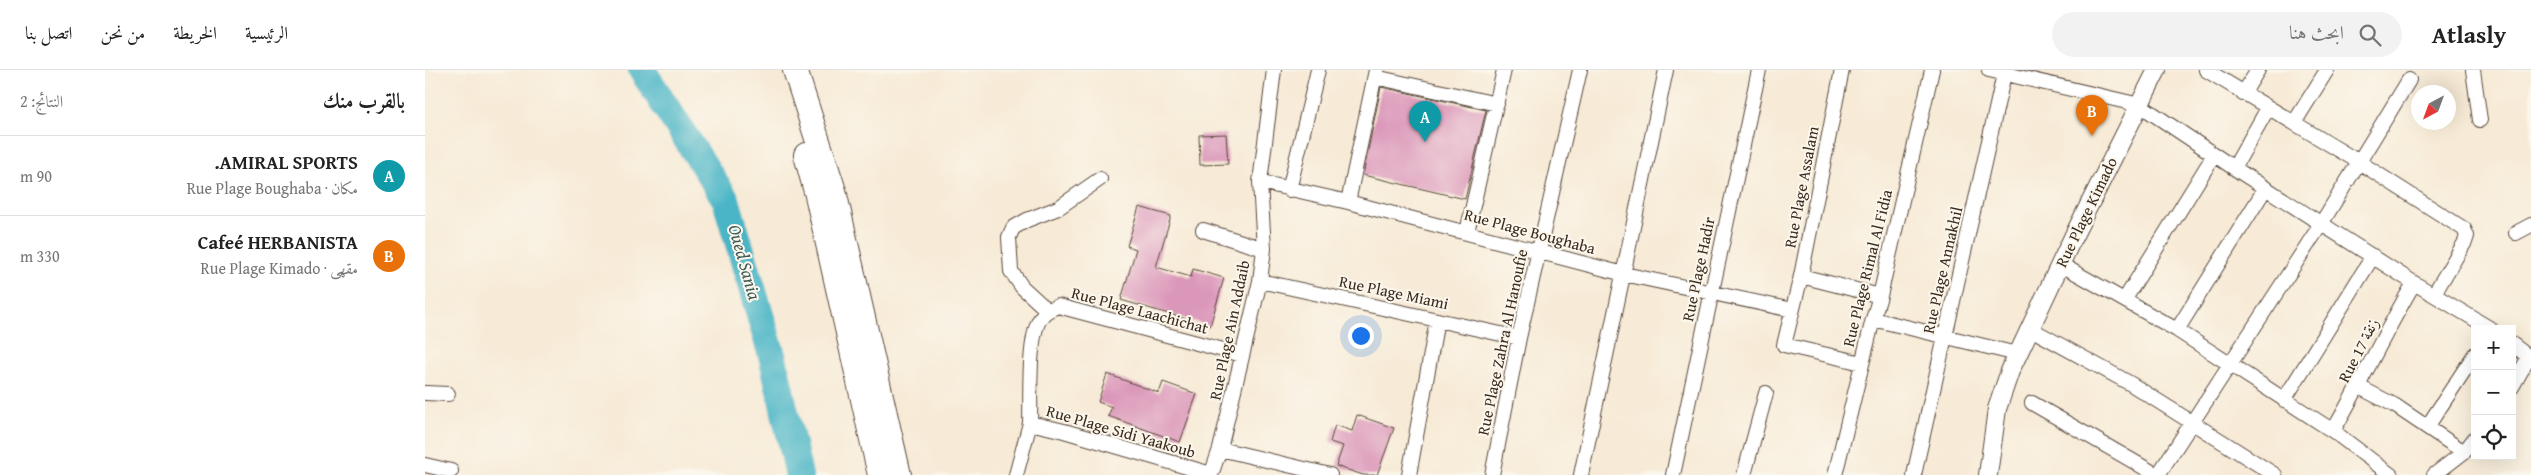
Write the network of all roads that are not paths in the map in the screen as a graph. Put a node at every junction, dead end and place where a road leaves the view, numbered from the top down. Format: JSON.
{"nodes":[{"id":1,"x":780,"y":70,"type":"edge"},
{"id":2,"x":795,"y":70,"type":"edge"},
{"id":3,"x":1274,"y":70,"type":"edge"},
{"id":4,"x":1318,"y":70,"type":"edge"},
{"id":5,"x":1504,"y":70,"type":"edge"},
{"id":6,"x":1580,"y":70,"type":"edge"},
{"id":7,"x":1666,"y":70,"type":"edge"},
{"id":8,"x":1759,"y":70,"type":"edge"},
{"id":9,"x":1842,"y":70,"type":"edge"},
{"id":10,"x":1932,"y":70,"type":"edge"},
{"id":11,"x":1989,"y":70,"type":"edge"},
{"id":12,"x":2157,"y":70,"type":"edge"},
{"id":13,"x":2206,"y":70,"type":"edge"},
{"id":14,"x":2258,"y":70,"type":"edge"},
{"id":15,"x":2327,"y":70,"type":"edge"},
{"id":16,"x":2473,"y":70,"type":"edge"},
{"id":17,"x":1375,"y":73,"type":"edge"},
{"id":18,"x":2004,"y":74,"type":"junction"},
{"id":19,"x":2409,"y":80,"type":"dead end"},
{"id":20,"x":2243,"y":94,"type":"junction"},
{"id":21,"x":1497,"y":104,"type":"junction"},
{"id":22,"x":2140,"y":105,"type":"junction"},
{"id":23,"x":2268,"y":108,"type":"junction"},
{"id":24,"x":2480,"y":120,"type":"dead end"},
{"id":25,"x":2294,"y":123,"type":"junction"},
{"id":26,"x":2214,"y":155,"type":"junction"},
{"id":27,"x":2359,"y":162,"type":"junction"},
{"id":28,"x":2233,"y":168,"type":"junction"},
{"id":29,"x":1101,"y":179,"type":"dead end"},
{"id":30,"x":1260,"y":182,"type":"junction"},
{"id":31,"x":2265,"y":188,"type":"junction"},
{"id":32,"x":1289,"y":190,"type":"junction"},
{"id":33,"x":1348,"y":202,"type":"junction"},
{"id":34,"x":2321,"y":224,"type":"junction"},
{"id":35,"x":2531,"y":225,"type":"edge"},
{"id":36,"x":1203,"y":230,"type":"dead end"},
{"id":37,"x":1467,"y":232,"type":"junction"},
{"id":38,"x":2516,"y":234,"type":"dead end"},
{"id":39,"x":1264,"y":249,"type":"junction"},
{"id":40,"x":1539,"y":252,"type":"junction"},
{"id":41,"x":2373,"y":256,"type":"junction"},
{"id":42,"x":2060,"y":264,"type":"junction"},
{"id":43,"x":1624,"y":274,"type":"junction"},
{"id":44,"x":1801,"y":276,"type":"junction"},
{"id":45,"x":1260,"y":281,"type":"junction"},
{"id":46,"x":2414,"y":284,"type":"junction"},
{"id":47,"x":1710,"y":294,"type":"junction"},
{"id":48,"x":2434,"y":294,"type":"junction"},
{"id":49,"x":1880,"y":296,"type":"junction"},
{"id":50,"x":2125,"y":299,"type":"junction"},
{"id":51,"x":1052,"y":308,"type":"junction"},
{"id":52,"x":1792,"y":310,"type":"junction"},
{"id":53,"x":1873,"y":319,"type":"junction"},
{"id":54,"x":1437,"y":320,"type":"junction"},
{"id":55,"x":2484,"y":325,"type":"edge"},
{"id":56,"x":2029,"y":328,"type":"junction"},
{"id":57,"x":2177,"y":330,"type":"junction"},
{"id":58,"x":1945,"y":337,"type":"junction"},
{"id":59,"x":1519,"y":338,"type":"junction"},
{"id":60,"x":2516,"y":347,"type":"edge"},
{"id":61,"x":2017,"y":354,"type":"junction"},
{"id":62,"x":1242,"y":356,"type":"junction"},
{"id":63,"x":2471,"y":360,"type":"edge"},
{"id":64,"x":1862,"y":363,"type":"junction"},
{"id":65,"x":2230,"y":364,"type":"junction"},
{"id":66,"x":2516,"y":380,"type":"edge"},
{"id":67,"x":2359,"y":387,"type":"junction"},
{"id":68,"x":425,"y":392,"type":"edge"},
{"id":69,"x":1766,"y":393,"type":"dead end"},
{"id":70,"x":448,"y":394,"type":"dead end"},
{"id":71,"x":2284,"y":400,"type":"junction"},
{"id":72,"x":2032,"y":402,"type":"dead end"},
{"id":73,"x":2193,"y":422,"type":"junction"},
{"id":74,"x":1030,"y":423,"type":"junction"},
{"id":75,"x":2427,"y":427,"type":"junction"},
{"id":76,"x":2333,"y":431,"type":"junction"},
{"id":77,"x":2471,"y":443,"type":"edge"},
{"id":78,"x":1220,"y":450,"type":"junction"},
{"id":79,"x":2464,"y":452,"type":"junction"},
{"id":80,"x":425,"y":465,"type":"edge"},
{"id":81,"x":451,"y":471,"type":"dead end"},
{"id":82,"x":880,"y":475,"type":"edge"},
{"id":83,"x":899,"y":475,"type":"edge"},
{"id":84,"x":1015,"y":475,"type":"edge"},
{"id":85,"x":1211,"y":475,"type":"edge"},
{"id":86,"x":1330,"y":475,"type":"edge"},
{"id":87,"x":1409,"y":475,"type":"edge"},
{"id":88,"x":1493,"y":475,"type":"edge"},
{"id":89,"x":1581,"y":475,"type":"edge"},
{"id":90,"x":1673,"y":475,"type":"edge"},
{"id":91,"x":1744,"y":475,"type":"edge"},
{"id":92,"x":1835,"y":475,"type":"edge"},
{"id":93,"x":1914,"y":475,"type":"edge"},
{"id":94,"x":1988,"y":475,"type":"edge"},
{"id":95,"x":2157,"y":475,"type":"edge"},
{"id":96,"x":2275,"y":475,"type":"edge"},
{"id":97,"x":2391,"y":475,"type":"edge"},
{"id":98,"x":2434,"y":475,"type":"edge"}],
"edges":[{"from":1,"to":82,"type":"highway"},
{"from":2,"to":83,"type":"highway"},
{"from":3,"to":30,"type":"street","name":"Rue Plage Ain Addaib"},
{"from":4,"to":32,"type":"street"},
{"from":5,"to":21,"type":"street"},
{"from":6,"to":40,"type":"street","name":"Rue Plage Zahra Al Hanoufie"},
{"from":7,"to":43,"type":"street"},
{"from":8,"to":47,"type":"street","name":"Rue Plage Hadir"},
{"from":9,"to":44,"type":"street","name":"Rue Plage Assalam"},
{"from":10,"to":49,"type":"street","name":"Rue Plage Rimal Al Fidia"},
{"from":11,"to":18,"type":"street"},
{"from":12,"to":22,"type":"street","name":"Rue Plage Kimado"},
{"from":13,"to":20,"type":"street"},
{"from":14,"to":20,"type":"street"},
{"from":15,"to":25,"type":"street"},
{"from":16,"to":24,"type":"street"},
{"from":17,"to":21,"type":"street"},
{"from":17,"to":33,"type":"street"},
{"from":18,"to":22,"type":"street"},
{"from":18,"to":58,"type":"street","name":"Rue Plage Annakhil"},
{"from":19,"to":27,"type":"street"},
{"from":20,"to":23,"type":"street"},
{"from":21,"to":37,"type":"street"},
{"from":22,"to":26,"type":"street"},
{"from":22,"to":42,"type":"street","name":"Rue Plage Kimado"},
{"from":23,"to":25,"type":"street"},
{"from":23,"to":28,"type":"street"},
{"from":25,"to":27,"type":"street"},
{"from":26,"to":28,"type":"street"},
{"from":26,"to":50,"type":"street"},
{"from":27,"to":34,"type":"street"},
{"from":27,"to":48,"type":"street"},
{"from":28,"to":31,"type":"street"},
{"from":29,"to":51,"type":"street"},
{"from":30,"to":32,"type":"street","name":"Rue Plage Boughaba"},
{"from":30,"to":39,"type":"street","name":"Rue Plage Ain Addaib"},
{"from":31,"to":34,"type":"street"},
{"from":31,"to":57,"type":"street"},
{"from":32,"to":33,"type":"street","name":"Rue Plage Boughaba"},
{"from":33,"to":37,"type":"street","name":"Rue Plage Boughaba"},
{"from":34,"to":41,"type":"street"},
{"from":34,"to":65,"type":"street"},
{"from":35,"to":38,"type":"street"},
{"from":36,"to":39,"type":"street"},
{"from":37,"to":40,"type":"street","name":"Rue Plage Boughaba"},
{"from":39,"to":45,"type":"street","name":"Rue Plage Ain Addaib"},
{"from":40,"to":43,"type":"street","name":"Rue Plage Boughaba"},
{"from":40,"to":59,"type":"street","name":"Rue Plage Zahra Al Hanoufie"},
{"from":41,"to":46,"type":"street"},
{"from":41,"to":71,"type":"street"},
{"from":42,"to":50,"type":"street"},
{"from":42,"to":56,"type":"street","name":"Rue Plage Kimado"},
{"from":43,"to":47,"type":"street","name":"Rue Plage Boughaba"},
{"from":43,"to":89,"type":"street"},
{"from":44,"to":49,"type":"street"},
{"from":44,"to":52,"type":"street","name":"Rue Plage Assalam"},
{"from":45,"to":54,"type":"street","name":"Rue Plage Miami"},
{"from":45,"to":62,"type":"street","name":"Rue Plage Ain Addaib"},
{"from":46,"to":48,"type":"street"},
{"from":46,"to":67,"type":"street","name":"Rue 17 زنقة"},
{"from":47,"to":52,"type":"street","name":"Rue Plage Boughaba"},
{"from":47,"to":90,"type":"street","name":"Rue Plage Hadir"},
{"from":48,"to":55,"type":"street"},
{"from":49,"to":53,"type":"street","name":"Rue Plage Rimal Al Fidia"},
{"from":50,"to":57,"type":"street"},
{"from":51,"to":62,"type":"street","name":"Rue Plage Laachichat"},
{"from":51,"to":74,"type":"street","name":"Rue Plage Sidi Yaakoub"},
{"from":52,"to":64,"type":"street","name":"Rue Plage Assalam"},
{"from":53,"to":58,"type":"street"},
{"from":53,"to":64,"type":"street","name":"Rue Plage Rimal Al Fidia"},
{"from":54,"to":59,"type":"street","name":"Rue Plage Miami"},
{"from":54,"to":87,"type":"street"},
{"from":56,"to":61,"type":"street","name":"Rue Plage Kimado"},
{"from":56,"to":73,"type":"street"},
{"from":57,"to":65,"type":"street"},
{"from":58,"to":61,"type":"street"},
{"from":58,"to":93,"type":"street","name":"Rue Plage Annakhil"},
{"from":59,"to":88,"type":"street","name":"Rue Plage Zahra Al Hanoufie"},
{"from":60,"to":66,"type":"street"},
{"from":61,"to":94,"type":"street","name":"Rue Plage Kimado"},
{"from":62,"to":78,"type":"street","name":"Rue Plage Ain Addaib"},
{"from":63,"to":75,"type":"street"},
{"from":64,"to":92,"type":"street","name":"Rue Plage Rimal Al Fidia"},
{"from":65,"to":71,"type":"street"},
{"from":65,"to":73,"type":"street"},
{"from":67,"to":75,"type":"street"},
{"from":67,"to":76,"type":"street","name":"Rue 17 زنقة"},
{"from":68,"to":70,"type":"street"},
{"from":69,"to":91,"type":"street"},
{"from":71,"to":76,"type":"street"},
{"from":72,"to":95,"type":"street"},
{"from":73,"to":95,"type":"street"},
{"from":73,"to":96,"type":"street"},
{"from":74,"to":84,"type":"street"},
{"from":74,"to":85,"type":"street","name":"Rue Plage Sidi Yaakoub"},
{"from":75,"to":79,"type":"street"},
{"from":76,"to":97,"type":"street"},
{"from":77,"to":79,"type":"street"},
{"from":78,"to":85,"type":"street","name":"Rue Plage Ain Addaib"},
{"from":78,"to":86,"type":"street"},
{"from":79,"to":98,"type":"street"},
{"from":80,"to":81,"type":"street"}]}
